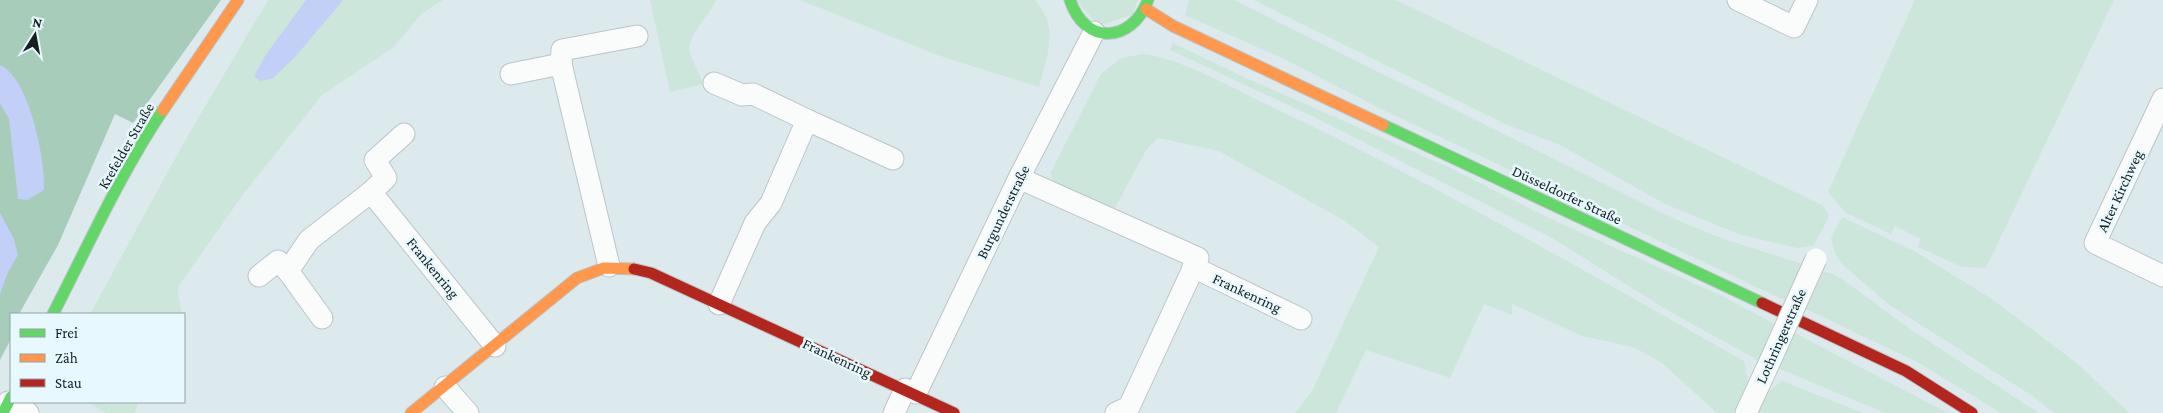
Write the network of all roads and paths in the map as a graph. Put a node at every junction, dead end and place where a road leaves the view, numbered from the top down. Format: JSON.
{"nodes":[{"id":1,"x":238,"y":0,"type":"edge"},
{"id":2,"x":1070,"y":0,"type":"edge"},
{"id":3,"x":1738,"y":0,"type":"edge"},
{"id":4,"x":1807,"y":0,"type":"edge"},
{"id":5,"x":1147,"y":4,"type":"edge"},
{"id":6,"x":1094,"y":32,"type":"junction"},
{"id":7,"x":637,"y":36,"type":"dead end"},
{"id":8,"x":561,"y":64,"type":"junction"},
{"id":9,"x":511,"y":74,"type":"dead end"},
{"id":10,"x":714,"y":83,"type":"dead end"},
{"id":11,"x":2163,"y":99,"type":"edge"},
{"id":12,"x":807,"y":120,"type":"junction"},
{"id":13,"x":404,"y":134,"type":"dead end"},
{"id":14,"x":893,"y":159,"type":"dead end"},
{"id":15,"x":1019,"y":178,"type":"junction"},
{"id":16,"x":371,"y":192,"type":"junction"},
{"id":17,"x":1816,"y":259,"type":"dead end"},
{"id":18,"x":609,"y":266,"type":"junction"},
{"id":19,"x":1193,"y":267,"type":"junction"},
{"id":20,"x":288,"y":271,"type":"junction"},
{"id":21,"x":259,"y":276,"type":"dead end"},
{"id":22,"x":2163,"y":276,"type":"edge"},
{"id":23,"x":719,"y":304,"type":"junction"},
{"id":24,"x":54,"y":313,"type":"edge"},
{"id":25,"x":322,"y":318,"type":"dead end"},
{"id":26,"x":1302,"y":319,"type":"dead end"},
{"id":27,"x":495,"y":346,"type":"junction"},
{"id":28,"x":445,"y":387,"type":"junction"},
{"id":29,"x":910,"y":391,"type":"junction"},
{"id":30,"x":8,"y":404,"type":"edge"},
{"id":31,"x":1126,"y":411,"type":"edge"},
{"id":32,"x":28,"y":413,"type":"edge"},
{"id":33,"x":412,"y":413,"type":"edge"},
{"id":34,"x":468,"y":413,"type":"edge"},
{"id":35,"x":894,"y":413,"type":"edge"},
{"id":36,"x":954,"y":413,"type":"edge"},
{"id":37,"x":1746,"y":413,"type":"edge"},
{"id":38,"x":1972,"y":413,"type":"edge"}],
"edges":[{"from":1,"to":24,"type":"main road","name":"Krefelder Straße"},
{"from":2,"to":6,"type":"main road"},
{"from":3,"to":4,"type":"street"},
{"from":5,"to":6,"type":"main road","name":"Düsseldorfer Straße"},
{"from":5,"to":38,"type":"main road","name":"Düsseldorfer Straße"},
{"from":6,"to":15,"type":"street","name":"Burgunderstraße"},
{"from":7,"to":8,"type":"street"},
{"from":8,"to":9,"type":"street"},
{"from":8,"to":18,"type":"street"},
{"from":10,"to":12,"type":"street"},
{"from":11,"to":22,"type":"street","name":"Alter Kirchweg"},
{"from":12,"to":14,"type":"street"},
{"from":12,"to":23,"type":"street"},
{"from":13,"to":16,"type":"street"},
{"from":15,"to":19,"type":"street"},
{"from":15,"to":29,"type":"street","name":"Burgunderstraße"},
{"from":16,"to":20,"type":"street"},
{"from":16,"to":27,"type":"street","name":"Frankenring"},
{"from":17,"to":37,"type":"street","name":"Lothringerstraße","bridge":true},
{"from":18,"to":23,"type":"main road","name":"Frankenring"},
{"from":18,"to":27,"type":"main road","name":"Frankenring"},
{"from":19,"to":26,"type":"street","name":"Frankenring"},
{"from":19,"to":31,"type":"street"},
{"from":20,"to":21,"type":"street"},
{"from":20,"to":25,"type":"street"},
{"from":23,"to":29,"type":"main road","name":"Frankenring"},
{"from":27,"to":28,"type":"main road","name":"Frankenring"},
{"from":28,"to":33,"type":"main road","name":"Frankenring"},
{"from":28,"to":34,"type":"street"},
{"from":29,"to":35,"type":"street","name":"Burgunderstraße"},
{"from":29,"to":36,"type":"main road","name":"Frankenring"},
{"from":30,"to":32,"type":"street"}]}
